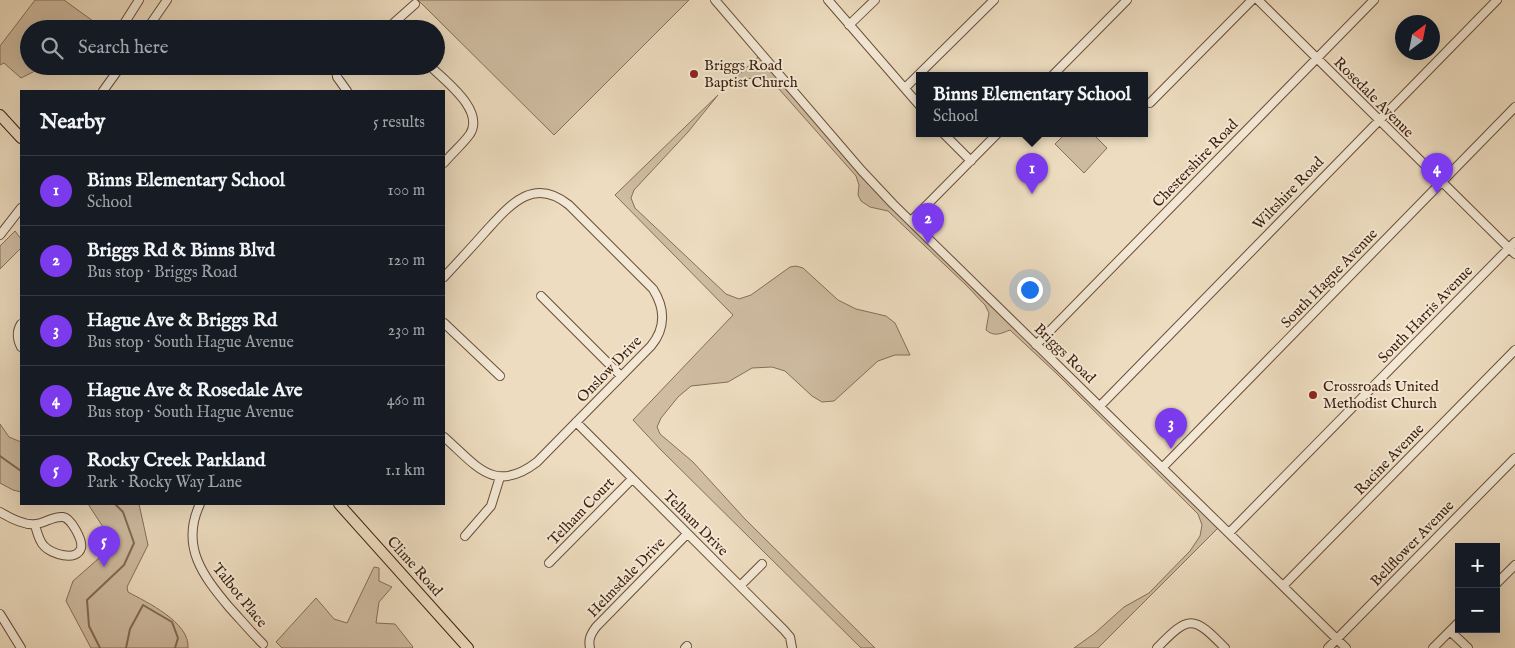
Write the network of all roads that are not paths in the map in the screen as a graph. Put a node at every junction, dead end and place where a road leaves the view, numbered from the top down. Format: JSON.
{"nodes":[{"id":1,"x":139,"y":0,"type":"edge"},
{"id":2,"x":167,"y":0,"type":"edge"},
{"id":3,"x":715,"y":0,"type":"edge"},
{"id":4,"x":828,"y":0,"type":"edge"},
{"id":5,"x":875,"y":0,"type":"edge"},
{"id":6,"x":994,"y":0,"type":"edge"},
{"id":7,"x":1127,"y":0,"type":"edge"},
{"id":8,"x":1252,"y":0,"type":"edge"},
{"id":9,"x":1258,"y":0,"type":"edge"},
{"id":10,"x":1374,"y":0,"type":"edge"},
{"id":11,"x":1497,"y":0,"type":"edge"},
{"id":12,"x":415,"y":4,"type":"dead end"},
{"id":13,"x":126,"y":20,"type":"edge"},
{"id":14,"x":153,"y":20,"type":"edge"},
{"id":15,"x":398,"y":20,"type":"edge"},
{"id":16,"x":849,"y":25,"type":"junction"},
{"id":17,"x":1317,"y":59,"type":"junction"},
{"id":18,"x":921,"y":72,"type":"edge"},
{"id":19,"x":1056,"y":72,"type":"edge"},
{"id":20,"x":115,"y":75,"type":"edge"},
{"id":21,"x":337,"y":75,"type":"edge"},
{"id":22,"x":439,"y":75,"type":"edge"},
{"id":23,"x":916,"y":77,"type":"edge"},
{"id":24,"x":905,"y":88,"type":"junction"},
{"id":25,"x":104,"y":90,"type":"edge"},
{"id":26,"x":346,"y":90,"type":"edge"},
{"id":27,"x":916,"y":101,"type":"edge"},
{"id":28,"x":1150,"y":103,"type":"dead end"},
{"id":29,"x":1515,"y":108,"type":"edge"},
{"id":30,"x":0,"y":115,"type":"edge"},
{"id":31,"x":1379,"y":120,"type":"junction"},
{"id":32,"x":20,"y":137,"type":"edge"},
{"id":33,"x":947,"y":137,"type":"edge"},
{"id":34,"x":994,"y":137,"type":"edge"},
{"id":35,"x":445,"y":161,"type":"edge"},
{"id":36,"x":971,"y":161,"type":"junction"},
{"id":37,"x":1442,"y":182,"type":"junction"},
{"id":38,"x":20,"y":209,"type":"edge"},
{"id":39,"x":911,"y":221,"type":"junction"},
{"id":40,"x":0,"y":235,"type":"edge"},
{"id":41,"x":1515,"y":242,"type":"edge"},
{"id":42,"x":1512,"y":251,"type":"edge"},
{"id":43,"x":445,"y":276,"type":"edge"},
{"id":44,"x":541,"y":296,"type":"dead end"},
{"id":45,"x":445,"y":324,"type":"edge"},
{"id":46,"x":20,"y":326,"type":"edge"},
{"id":47,"x":20,"y":345,"type":"edge"},
{"id":48,"x":1036,"y":345,"type":"junction"},
{"id":49,"x":1515,"y":350,"type":"edge"},
{"id":50,"x":500,"y":376,"type":"dead end"},
{"id":51,"x":621,"y":376,"type":"junction"},
{"id":52,"x":1100,"y":406,"type":"junction"},
{"id":53,"x":576,"y":422,"type":"junction"},
{"id":54,"x":445,"y":437,"type":"edge"},
{"id":55,"x":1515,"y":458,"type":"edge"},
{"id":56,"x":1162,"y":468,"type":"junction"},
{"id":57,"x":500,"y":477,"type":"junction"},
{"id":58,"x":632,"y":479,"type":"junction"},
{"id":59,"x":200,"y":505,"type":"edge"},
{"id":60,"x":340,"y":505,"type":"edge"},
{"id":61,"x":0,"y":512,"type":"edge"},
{"id":62,"x":35,"y":525,"type":"junction"},
{"id":63,"x":1229,"y":533,"type":"junction"},
{"id":64,"x":687,"y":534,"type":"junction"},
{"id":65,"x":465,"y":536,"type":"dead end"},
{"id":66,"x":550,"y":563,"type":"dead end"},
{"id":67,"x":762,"y":564,"type":"dead end"},
{"id":68,"x":1515,"y":565,"type":"edge"},
{"id":69,"x":1500,"y":580,"type":"edge"},
{"id":70,"x":740,"y":586,"type":"junction"},
{"id":71,"x":1283,"y":586,"type":"junction"},
{"id":72,"x":0,"y":614,"type":"edge"},
{"id":73,"x":1455,"y":626,"type":"edge"},
{"id":74,"x":1450,"y":631,"type":"junction"},
{"id":75,"x":1337,"y":639,"type":"junction"},
{"id":76,"x":263,"y":644,"type":"dead end"},
{"id":77,"x":589,"y":645,"type":"edge"},
{"id":78,"x":792,"y":647,"type":"edge"},
{"id":79,"x":21,"y":648,"type":"edge"},
{"id":80,"x":468,"y":648,"type":"edge"},
{"id":81,"x":1157,"y":648,"type":"edge"},
{"id":82,"x":1225,"y":648,"type":"edge"},
{"id":83,"x":1328,"y":648,"type":"edge"},
{"id":84,"x":1346,"y":648,"type":"edge"},
{"id":85,"x":1433,"y":648,"type":"edge"},
{"id":86,"x":1468,"y":648,"type":"edge"}],
"edges":[{"from":1,"to":13,"type":"street"},
{"from":2,"to":14,"type":"street"},
{"from":3,"to":39,"type":"street","name":"Briggs Road"},
{"from":4,"to":16,"type":"street"},
{"from":5,"to":16,"type":"street"},
{"from":6,"to":18,"type":"street"},
{"from":7,"to":19,"type":"street"},
{"from":8,"to":28,"type":"street"},
{"from":9,"to":17,"type":"street","name":"Rosedale Avenue"},
{"from":10,"to":17,"type":"street","name":"Chestershire Road"},
{"from":11,"to":31,"type":"street","name":"Wiltshire Road"},
{"from":12,"to":15,"type":"street"},
{"from":16,"to":24,"type":"street"},
{"from":17,"to":31,"type":"street","name":"Rosedale Avenue"},
{"from":17,"to":48,"type":"street","name":"Chestershire Road"},
{"from":20,"to":25,"type":"street"},
{"from":21,"to":26,"type":"street"},
{"from":22,"to":35,"type":"street"},
{"from":23,"to":24,"type":"street"},
{"from":24,"to":27,"type":"street"},
{"from":29,"to":37,"type":"street","name":"South Hague Avenue"},
{"from":30,"to":32,"type":"main road"},
{"from":31,"to":37,"type":"street","name":"Rosedale Avenue"},
{"from":31,"to":52,"type":"street","name":"Wiltshire Road"},
{"from":33,"to":36,"type":"street"},
{"from":34,"to":36,"type":"street"},
{"from":36,"to":39,"type":"street"},
{"from":37,"to":42,"type":"street","name":"Rosedale Avenue"},
{"from":37,"to":56,"type":"street","name":"South Hague Avenue"},
{"from":38,"to":40,"type":"street"},
{"from":39,"to":48,"type":"street","name":"Briggs Road"},
{"from":41,"to":42,"type":"street","name":"South Harris Avenue"},
{"from":42,"to":63,"type":"street","name":"South Harris Avenue"},
{"from":43,"to":51,"type":"street","name":"Onslow Drive"},
{"from":44,"to":51,"type":"street"},
{"from":45,"to":50,"type":"street"},
{"from":46,"to":47,"type":"street"},
{"from":48,"to":52,"type":"street","name":"Briggs Road"},
{"from":49,"to":71,"type":"street","name":"Racine Avenue"},
{"from":51,"to":53,"type":"street","name":"Onslow Drive"},
{"from":52,"to":56,"type":"street","name":"Briggs Road"},
{"from":53,"to":57,"type":"street","name":"Onslow Drive"},
{"from":53,"to":58,"type":"street","name":"Telham Drive"},
{"from":54,"to":57,"type":"street"},
{"from":55,"to":75,"type":"street","name":"Bellflower Avenue"},
{"from":56,"to":63,"type":"street","name":"Briggs Road"},
{"from":57,"to":65,"type":"street"},
{"from":58,"to":64,"type":"street","name":"Telham Drive"},
{"from":58,"to":66,"type":"street","name":"Telham Court"},
{"from":59,"to":76,"type":"street","name":"Talbot Place"},
{"from":60,"to":80,"type":"main road","name":"Clime Road"},
{"from":61,"to":62,"type":"street"},
{"from":62,"to":62,"type":"street"},
{"from":63,"to":71,"type":"street","name":"Briggs Road"},
{"from":64,"to":70,"type":"street","name":"Telham Drive"},
{"from":64,"to":77,"type":"street","name":"Helmsdale Drive"},
{"from":67,"to":70,"type":"street"},
{"from":68,"to":69,"type":"street"},
{"from":70,"to":78,"type":"street","name":"Telham Drive"},
{"from":71,"to":75,"type":"street","name":"Briggs Road"},
{"from":72,"to":79,"type":"street"},
{"from":73,"to":74,"type":"street"},
{"from":74,"to":85,"type":"street"},
{"from":74,"to":86,"type":"street"},
{"from":75,"to":83,"type":"street","name":"Bellflower Avenue"},
{"from":75,"to":84,"type":"street","name":"Briggs Road"},
{"from":81,"to":82,"type":"street"}]}
